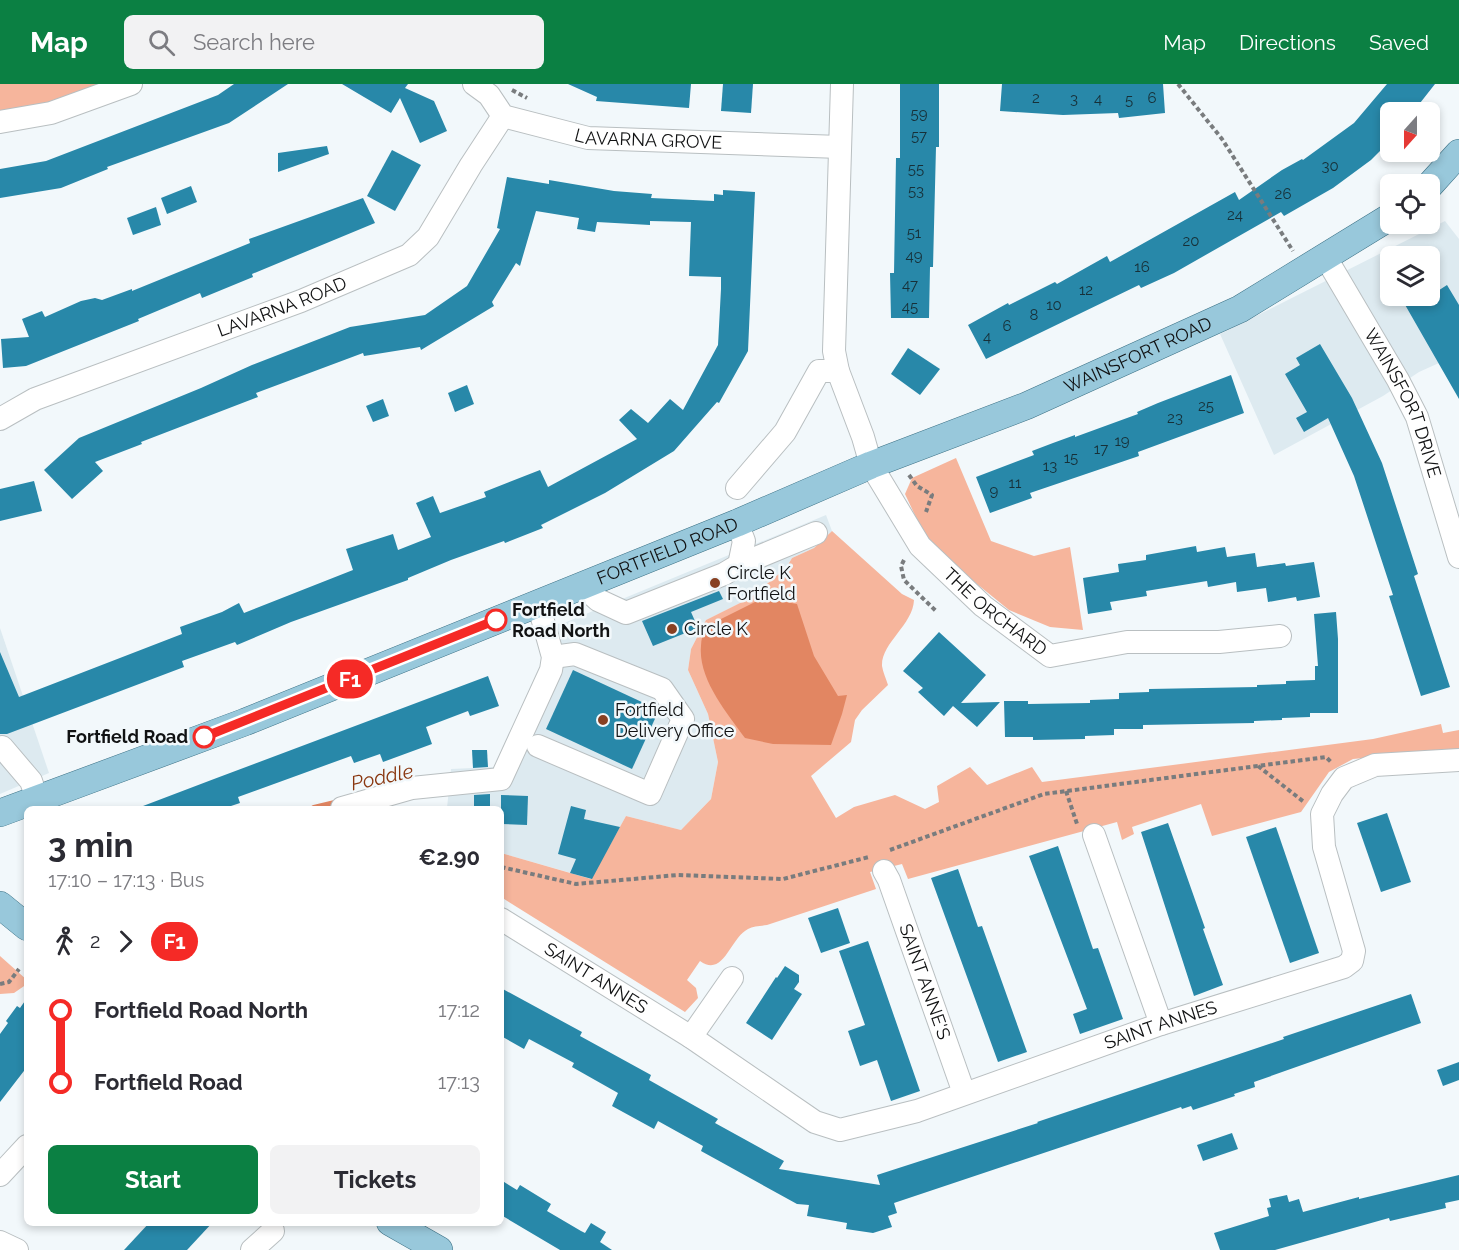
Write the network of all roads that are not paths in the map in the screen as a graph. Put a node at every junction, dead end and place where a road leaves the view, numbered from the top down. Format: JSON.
{"nodes":[{"id":1,"x":131,"y":84,"type":"edge"},
{"id":2,"x":474,"y":84,"type":"edge"},
{"id":3,"x":842,"y":84,"type":"edge"},
{"id":4,"x":503,"y":116,"type":"junction"},
{"id":5,"x":0,"y":122,"type":"edge"},
{"id":6,"x":840,"y":147,"type":"junction"},
{"id":7,"x":1459,"y":153,"type":"edge"},
{"id":8,"x":1440,"y":174,"type":"edge"},
{"id":9,"x":1380,"y":223,"type":"edge"},
{"id":10,"x":1326,"y":258,"type":"junction"},
{"id":11,"x":838,"y":371,"type":"junction"},
{"id":12,"x":0,"y":419,"type":"edge"},
{"id":13,"x":871,"y":465,"type":"junction"},
{"id":14,"x":737,"y":488,"type":"dead end"},
{"id":15,"x":737,"y":523,"type":"junction"},
{"id":16,"x":816,"y":533,"type":"dead end"},
{"id":17,"x":1459,"y":557,"type":"edge"},
{"id":18,"x":739,"y":564,"type":"junction"},
{"id":19,"x":581,"y":585,"type":"junction"},
{"id":20,"x":538,"y":603,"type":"junction"},
{"id":21,"x":1280,"y":636,"type":"dead end"},
{"id":22,"x":553,"y":657,"type":"junction"},
{"id":23,"x":538,"y":746,"type":"dead end"},
{"id":24,"x":0,"y":748,"type":"edge"},
{"id":25,"x":1459,"y":760,"type":"edge"},
{"id":26,"x":37,"y":799,"type":"junction"},
{"id":27,"x":349,"y":806,"type":"edge"},
{"id":28,"x":0,"y":813,"type":"edge"},
{"id":29,"x":1087,"y":832,"type":"road end"},
{"id":30,"x":884,"y":871,"type":"dead end"},
{"id":31,"x":1,"y":907,"type":"edge"},
{"id":32,"x":504,"y":921,"type":"edge"},
{"id":33,"x":24,"y":925,"type":"edge"},
{"id":34,"x":732,"y":978,"type":"dead end"},
{"id":35,"x":1161,"y":1024,"type":"junction"},
{"id":36,"x":691,"y":1037,"type":"junction"},
{"id":37,"x":964,"y":1093,"type":"junction"},
{"id":38,"x":24,"y":1149,"type":"edge"},
{"id":39,"x":0,"y":1175,"type":"edge"},
{"id":40,"x":397,"y":1226,"type":"edge"},
{"id":41,"x":273,"y":1231,"type":"dead end"},
{"id":42,"x":0,"y":1242,"type":"edge"},
{"id":43,"x":18,"y":1250,"type":"edge"},
{"id":44,"x":252,"y":1250,"type":"edge"},
{"id":45,"x":439,"y":1250,"type":"edge"}],
"edges":[{"from":1,"to":5,"type":"street"},
{"from":2,"to":4,"type":"street"},
{"from":3,"to":6,"type":"street"},
{"from":4,"to":6,"type":"street","name":"LAVARNA GROVE"},
{"from":4,"to":12,"type":"street","name":"LAVARNA ROAD"},
{"from":6,"to":11,"type":"street"},
{"from":7,"to":8,"type":"main road"},
{"from":9,"to":10,"type":"main road","name":"WAINSFORT ROAD"},
{"from":10,"to":13,"type":"main road","name":"WAINSFORT ROAD"},
{"from":10,"to":17,"type":"street","name":"WAINSFORT DRIVE"},
{"from":11,"to":13,"type":"street"},
{"from":11,"to":14,"type":"street"},
{"from":13,"to":15,"type":"main road","name":"FORTFIELD ROAD"},
{"from":13,"to":21,"type":"street","name":"THE ORCHARD"},
{"from":15,"to":18,"type":"street"},
{"from":15,"to":19,"type":"main road","name":"FORTFIELD ROAD"},
{"from":16,"to":18,"type":"street"},
{"from":18,"to":19,"type":"street"},
{"from":19,"to":20,"type":"main road","name":"FORTFIELD ROAD"},
{"from":20,"to":22,"type":"street"},
{"from":20,"to":26,"type":"main road","name":"FORTFIELD ROAD"},
{"from":22,"to":23,"type":"street"},
{"from":22,"to":27,"type":"street"},
{"from":24,"to":26,"type":"street"},
{"from":25,"to":35,"type":"street","name":"SAINT ANNES"},
{"from":26,"to":28,"type":"main road","name":"FORTFIELD ROAD"},
{"from":29,"to":35,"type":"street"},
{"from":30,"to":37,"type":"street","name":"SAINT ANNE'S"},
{"from":31,"to":33,"type":"main road"},
{"from":32,"to":36,"type":"street","name":"SAINT ANNES"},
{"from":34,"to":36,"type":"street"},
{"from":35,"to":37,"type":"street","name":"SAINT ANNES"},
{"from":36,"to":37,"type":"street","name":"SAINT ANNES"},
{"from":38,"to":39,"type":"street"},
{"from":40,"to":45,"type":"main road"},
{"from":41,"to":44,"type":"street"},
{"from":42,"to":43,"type":"street"}]}
